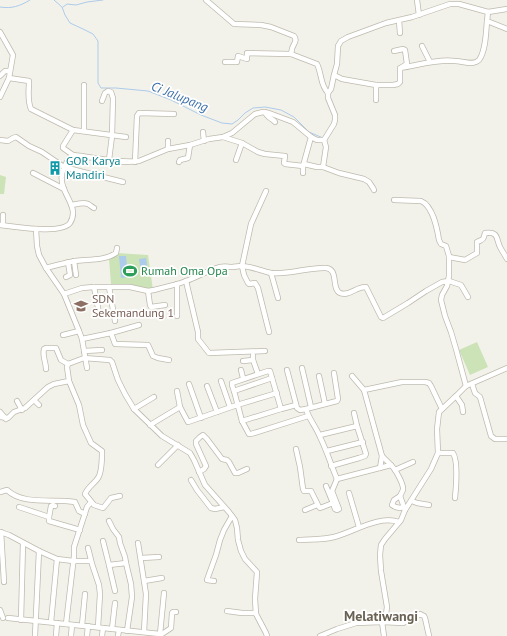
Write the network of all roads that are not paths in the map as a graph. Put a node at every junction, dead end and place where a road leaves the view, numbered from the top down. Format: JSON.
{"nodes":[{"id":1,"x":206,"y":0,"type":"edge"},
{"id":2,"x":417,"y":0,"type":"edge"},
{"id":3,"x":507,"y":9,"type":"edge"},
{"id":4,"x":488,"y":12,"type":"junction"},
{"id":5,"x":418,"y":15,"type":"junction"},
{"id":6,"x":399,"y":21,"type":"junction"},
{"id":7,"x":487,"y":21,"type":"junction"},
{"id":8,"x":507,"y":29,"type":"edge"},
{"id":9,"x":0,"y":32,"type":"edge"},
{"id":10,"x":400,"y":33,"type":"dead end"},
{"id":11,"x":422,"y":46,"type":"dead end"},
{"id":12,"x":394,"y":51,"type":"dead end"},
{"id":13,"x":291,"y":54,"type":"junction"},
{"id":14,"x":225,"y":62,"type":"dead end"},
{"id":15,"x":430,"y":62,"type":"junction"},
{"id":16,"x":400,"y":68,"type":"junction"},
{"id":17,"x":10,"y":71,"type":"junction"},
{"id":18,"x":334,"y":75,"type":"junction"},
{"id":19,"x":0,"y":76,"type":"edge"},
{"id":20,"x":9,"y":78,"type":"junction"},
{"id":21,"x":84,"y":85,"type":"dead end"},
{"id":22,"x":376,"y":85,"type":"junction"},
{"id":23,"x":328,"y":93,"type":"junction"},
{"id":24,"x":0,"y":97,"type":"edge"},
{"id":25,"x":376,"y":100,"type":"dead end"},
{"id":26,"x":102,"y":101,"type":"dead end"},
{"id":27,"x":265,"y":112,"type":"junction"},
{"id":28,"x":174,"y":114,"type":"dead end"},
{"id":29,"x":274,"y":122,"type":"dead end"},
{"id":30,"x":73,"y":130,"type":"junction"},
{"id":31,"x":84,"y":131,"type":"junction"},
{"id":32,"x":203,"y":132,"type":"dead end"},
{"id":33,"x":112,"y":136,"type":"junction"},
{"id":34,"x":126,"y":137,"type":"dead end"},
{"id":35,"x":223,"y":137,"type":"junction"},
{"id":36,"x":310,"y":137,"type":"junction"},
{"id":37,"x":0,"y":140,"type":"edge"},
{"id":38,"x":324,"y":140,"type":"junction"},
{"id":39,"x":168,"y":141,"type":"dead end"},
{"id":40,"x":204,"y":141,"type":"junction"},
{"id":41,"x":242,"y":143,"type":"junction"},
{"id":42,"x":190,"y":145,"type":"junction"},
{"id":43,"x":168,"y":149,"type":"junction"},
{"id":44,"x":73,"y":155,"type":"junction"},
{"id":45,"x":109,"y":160,"type":"junction"},
{"id":46,"x":236,"y":160,"type":"dead end"},
{"id":47,"x":135,"y":162,"type":"junction"},
{"id":48,"x":178,"y":162,"type":"dead end"},
{"id":49,"x":304,"y":165,"type":"junction"},
{"id":50,"x":64,"y":166,"type":"junction"},
{"id":51,"x":323,"y":167,"type":"junction"},
{"id":52,"x":33,"y":173,"type":"dead end"},
{"id":53,"x":303,"y":173,"type":"dead end"},
{"id":54,"x":123,"y":182,"type":"dead end"},
{"id":55,"x":64,"y":189,"type":"junction"},
{"id":56,"x":374,"y":190,"type":"dead end"},
{"id":57,"x":266,"y":191,"type":"dead end"},
{"id":58,"x":394,"y":200,"type":"dead end"},
{"id":59,"x":72,"y":205,"type":"junction"},
{"id":60,"x":94,"y":208,"type":"dead end"},
{"id":61,"x":3,"y":215,"type":"dead end"},
{"id":62,"x":1,"y":225,"type":"edge"},
{"id":63,"x":36,"y":229,"type":"junction"},
{"id":64,"x":117,"y":248,"type":"dead end"},
{"id":65,"x":449,"y":257,"type":"junction"},
{"id":66,"x":507,"y":259,"type":"edge"},
{"id":67,"x":74,"y":261,"type":"junction"},
{"id":68,"x":68,"y":262,"type":"junction"},
{"id":69,"x":243,"y":266,"type":"junction"},
{"id":70,"x":46,"y":268,"type":"junction"},
{"id":71,"x":271,"y":273,"type":"junction"},
{"id":72,"x":76,"y":275,"type":"dead end"},
{"id":73,"x":66,"y":277,"type":"dead end"},
{"id":74,"x":186,"y":281,"type":"junction"},
{"id":75,"x":448,"y":281,"type":"junction"},
{"id":76,"x":178,"y":284,"type":"junction"},
{"id":77,"x":94,"y":287,"type":"junction"},
{"id":78,"x":109,"y":287,"type":"junction"},
{"id":79,"x":148,"y":291,"type":"junction"},
{"id":80,"x":64,"y":294,"type":"junction"},
{"id":81,"x":468,"y":297,"type":"dead end"},
{"id":82,"x":278,"y":298,"type":"dead end"},
{"id":83,"x":165,"y":305,"type":"dead end"},
{"id":84,"x":99,"y":313,"type":"dead end"},
{"id":85,"x":177,"y":316,"type":"dead end"},
{"id":86,"x":115,"y":321,"type":"dead end"},
{"id":87,"x":139,"y":325,"type":"dead end"},
{"id":88,"x":79,"y":331,"type":"junction"},
{"id":89,"x":269,"y":332,"type":"dead end"},
{"id":90,"x":111,"y":333,"type":"junction"},
{"id":91,"x":63,"y":335,"type":"dead end"},
{"id":92,"x":82,"y":339,"type":"junction"},
{"id":93,"x":102,"y":350,"type":"dead end"},
{"id":94,"x":265,"y":350,"type":"dead end"},
{"id":95,"x":84,"y":351,"type":"junction"},
{"id":96,"x":253,"y":354,"type":"dead end"},
{"id":97,"x":84,"y":358,"type":"junction"},
{"id":98,"x":168,"y":360,"type":"dead end"},
{"id":99,"x":254,"y":360,"type":"junction"},
{"id":100,"x":243,"y":361,"type":"dead end"},
{"id":101,"x":68,"y":364,"type":"junction"},
{"id":102,"x":87,"y":368,"type":"dead end"},
{"id":103,"x":302,"y":368,"type":"dead end"},
{"id":104,"x":507,"y":368,"type":"edge"},
{"id":105,"x":46,"y":369,"type":"dead end"},
{"id":106,"x":241,"y":370,"type":"dead end"},
{"id":107,"x":287,"y":370,"type":"dead end"},
{"id":108,"x":334,"y":373,"type":"dead end"},
{"id":109,"x":258,"y":374,"type":"junction"},
{"id":110,"x":319,"y":376,"type":"dead end"},
{"id":111,"x":352,"y":376,"type":"dead end"},
{"id":112,"x":243,"y":378,"type":"junction"},
{"id":113,"x":272,"y":378,"type":"junction"},
{"id":114,"x":69,"y":380,"type":"junction"},
{"id":115,"x":221,"y":381,"type":"dead end"},
{"id":116,"x":189,"y":384,"type":"dead end"},
{"id":117,"x":472,"y":384,"type":"junction"},
{"id":118,"x":206,"y":386,"type":"dead end"},
{"id":119,"x":466,"y":386,"type":"junction"},
{"id":120,"x":364,"y":390,"type":"junction"},
{"id":121,"x":177,"y":391,"type":"dead end"},
{"id":122,"x":234,"y":391,"type":"junction"},
{"id":123,"x":277,"y":393,"type":"junction"},
{"id":124,"x":456,"y":396,"type":"junction"},
{"id":125,"x":154,"y":397,"type":"dead end"},
{"id":126,"x":34,"y":400,"type":"junction"},
{"id":127,"x":17,"y":401,"type":"dead end"},
{"id":128,"x":325,"y":404,"type":"junction"},
{"id":129,"x":39,"y":405,"type":"dead end"},
{"id":130,"x":237,"y":405,"type":"junction"},
{"id":131,"x":296,"y":405,"type":"junction"},
{"id":132,"x":230,"y":407,"type":"junction"},
{"id":133,"x":180,"y":408,"type":"junction"},
{"id":134,"x":308,"y":408,"type":"junction"},
{"id":135,"x":134,"y":409,"type":"junction"},
{"id":136,"x":281,"y":409,"type":"junction"},
{"id":137,"x":442,"y":409,"type":"junction"},
{"id":138,"x":22,"y":410,"type":"junction"},
{"id":139,"x":0,"y":412,"type":"edge"},
{"id":140,"x":217,"y":412,"type":"junction"},
{"id":141,"x":463,"y":412,"type":"dead end"},
{"id":142,"x":354,"y":413,"type":"dead end"},
{"id":143,"x":308,"y":416,"type":"junction"},
{"id":144,"x":0,"y":418,"type":"edge"},
{"id":145,"x":201,"y":418,"type":"junction"},
{"id":146,"x":6,"y":419,"type":"junction"},
{"id":147,"x":242,"y":420,"type":"junction"},
{"id":148,"x":150,"y":425,"type":"junction"},
{"id":149,"x":357,"y":426,"type":"junction"},
{"id":150,"x":320,"y":436,"type":"junction"},
{"id":151,"x":507,"y":439,"type":"edge"},
{"id":152,"x":363,"y":442,"type":"junction"},
{"id":153,"x":178,"y":445,"type":"junction"},
{"id":154,"x":296,"y":449,"type":"dead end"},
{"id":155,"x":326,"y":451,"type":"junction"},
{"id":156,"x":438,"y":453,"type":"junction"},
{"id":157,"x":382,"y":456,"type":"junction"},
{"id":158,"x":413,"y":462,"type":"dead end"},
{"id":159,"x":158,"y":465,"type":"dead end"},
{"id":160,"x":391,"y":465,"type":"junction"},
{"id":161,"x":332,"y":466,"type":"junction"},
{"id":162,"x":380,"y":468,"type":"junction"},
{"id":163,"x":247,"y":469,"type":"dead end"},
{"id":164,"x":395,"y":470,"type":"junction"},
{"id":165,"x":199,"y":472,"type":"junction"},
{"id":166,"x":337,"y":479,"type":"junction"},
{"id":167,"x":191,"y":480,"type":"dead end"},
{"id":168,"x":205,"y":485,"type":"junction"},
{"id":169,"x":326,"y":486,"type":"dead end"},
{"id":170,"x":197,"y":490,"type":"junction"},
{"id":171,"x":0,"y":492,"type":"edge"},
{"id":172,"x":349,"y":493,"type":"dead end"},
{"id":173,"x":120,"y":496,"type":"dead end"},
{"id":174,"x":400,"y":496,"type":"junction"},
{"id":175,"x":456,"y":498,"type":"dead end"},
{"id":176,"x":412,"y":501,"type":"junction"},
{"id":177,"x":91,"y":502,"type":"junction"},
{"id":178,"x":332,"y":502,"type":"junction"},
{"id":179,"x":429,"y":505,"type":"dead end"},
{"id":180,"x":55,"y":506,"type":"dead end"},
{"id":181,"x":318,"y":506,"type":"junction"},
{"id":182,"x":19,"y":507,"type":"dead end"},
{"id":183,"x":224,"y":507,"type":"junction"},
{"id":184,"x":405,"y":508,"type":"junction"},
{"id":185,"x":306,"y":510,"type":"dead end"},
{"id":186,"x":85,"y":514,"type":"junction"},
{"id":187,"x":232,"y":516,"type":"junction"},
{"id":188,"x":49,"y":517,"type":"junction"},
{"id":189,"x":109,"y":520,"type":"dead end"},
{"id":190,"x":399,"y":522,"type":"junction"},
{"id":191,"x":360,"y":527,"type":"junction"},
{"id":192,"x":80,"y":530,"type":"junction"},
{"id":193,"x":0,"y":532,"type":"edge"},
{"id":194,"x":299,"y":540,"type":"dead end"},
{"id":195,"x":103,"y":541,"type":"dead end"},
{"id":196,"x":23,"y":543,"type":"junction"},
{"id":197,"x":138,"y":543,"type":"dead end"},
{"id":198,"x":88,"y":548,"type":"dead end"},
{"id":199,"x":39,"y":551,"type":"junction"},
{"id":200,"x":159,"y":557,"type":"dead end"},
{"id":201,"x":141,"y":558,"type":"junction"},
{"id":202,"x":57,"y":559,"type":"junction"},
{"id":203,"x":73,"y":561,"type":"junction"},
{"id":204,"x":91,"y":561,"type":"junction"},
{"id":205,"x":126,"y":563,"type":"junction"},
{"id":206,"x":109,"y":565,"type":"junction"},
{"id":207,"x":162,"y":578,"type":"dead end"},
{"id":208,"x":144,"y":581,"type":"junction"},
{"id":209,"x":214,"y":581,"type":"dead end"},
{"id":210,"x":4,"y":582,"type":"dead end"},
{"id":211,"x":115,"y":591,"type":"dead end"},
{"id":212,"x":164,"y":593,"type":"dead end"},
{"id":213,"x":85,"y":594,"type":"dead end"},
{"id":214,"x":115,"y":603,"type":"dead end"},
{"id":215,"x":0,"y":610,"type":"edge"},
{"id":216,"x":228,"y":611,"type":"dead end"},
{"id":217,"x":176,"y":612,"type":"dead end"},
{"id":218,"x":256,"y":614,"type":"junction"},
{"id":219,"x":21,"y":620,"type":"junction"},
{"id":220,"x":35,"y":621,"type":"junction"},
{"id":221,"x":51,"y":622,"type":"junction"},
{"id":222,"x":384,"y":622,"type":"junction"},
{"id":223,"x":57,"y":623,"type":"junction"},
{"id":224,"x":69,"y":624,"type":"junction"},
{"id":225,"x":82,"y":625,"type":"junction"},
{"id":226,"x":88,"y":626,"type":"junction"},
{"id":227,"x":100,"y":628,"type":"junction"},
{"id":228,"x":112,"y":629,"type":"junction"},
{"id":229,"x":119,"y":630,"type":"junction"},
{"id":230,"x":127,"y":631,"type":"junction"},
{"id":231,"x":144,"y":632,"type":"junction"},
{"id":232,"x":135,"y":634,"type":"edge"},
{"id":233,"x":150,"y":634,"type":"edge"},
{"id":234,"x":162,"y":635,"type":"edge"},
{"id":235,"x":35,"y":636,"type":"edge"},
{"id":236,"x":56,"y":636,"type":"edge"},
{"id":237,"x":71,"y":636,"type":"edge"},
{"id":238,"x":87,"y":636,"type":"edge"},
{"id":239,"x":102,"y":636,"type":"edge"},
{"id":240,"x":118,"y":636,"type":"edge"},
{"id":241,"x":267,"y":636,"type":"edge"},
{"id":242,"x":320,"y":636,"type":"edge"},
{"id":243,"x":384,"y":636,"type":"edge"},
{"id":244,"x":429,"y":636,"type":"edge"}],
"edges":[{"from":1,"to":13,"type":"street"},
{"from":2,"to":5,"type":"street"},
{"from":3,"to":4,"type":"street"},
{"from":4,"to":5,"type":"street"},
{"from":4,"to":7,"type":"street"},
{"from":5,"to":6,"type":"street"},
{"from":6,"to":10,"type":"street"},
{"from":6,"to":18,"type":"street"},
{"from":7,"to":8,"type":"street"},
{"from":7,"to":15,"type":"street"},
{"from":9,"to":17,"type":"street"},
{"from":11,"to":15,"type":"street"},
{"from":12,"to":16,"type":"street"},
{"from":13,"to":14,"type":"street"},
{"from":13,"to":23,"type":"street"},
{"from":15,"to":16,"type":"street"},
{"from":16,"to":22,"type":"street"},
{"from":17,"to":19,"type":"street"},
{"from":17,"to":20,"type":"street"},
{"from":18,"to":22,"type":"street"},
{"from":18,"to":23,"type":"street"},
{"from":20,"to":24,"type":"street"},
{"from":20,"to":30,"type":"street"},
{"from":21,"to":31,"type":"street"},
{"from":22,"to":25,"type":"street"},
{"from":23,"to":38,"type":"street"},
{"from":26,"to":33,"type":"street"},
{"from":27,"to":29,"type":"street"},
{"from":27,"to":35,"type":"street"},
{"from":27,"to":36,"type":"street"},
{"from":28,"to":47,"type":"street"},
{"from":30,"to":31,"type":"street"},
{"from":30,"to":44,"type":"street"},
{"from":31,"to":33,"type":"street"},
{"from":32,"to":40,"type":"street"},
{"from":33,"to":34,"type":"street"},
{"from":33,"to":45,"type":"street"},
{"from":35,"to":40,"type":"street"},
{"from":35,"to":41,"type":"street"},
{"from":36,"to":38,"type":"street"},
{"from":36,"to":49,"type":"street"},
{"from":37,"to":50,"type":"street"},
{"from":38,"to":51,"type":"street"},
{"from":39,"to":43,"type":"street"},
{"from":40,"to":42,"type":"street"},
{"from":41,"to":46,"type":"street"},
{"from":41,"to":49,"type":"street"},
{"from":42,"to":43,"type":"street"},
{"from":42,"to":48,"type":"street"},
{"from":43,"to":47,"type":"street"},
{"from":44,"to":45,"type":"street"},
{"from":44,"to":50,"type":"street"},
{"from":45,"to":47,"type":"street"},
{"from":49,"to":51,"type":"street"},
{"from":49,"to":53,"type":"street"},
{"from":50,"to":54,"type":"street"},
{"from":50,"to":55,"type":"street"},
{"from":51,"to":56,"type":"street"},
{"from":52,"to":55,"type":"street"},
{"from":55,"to":59,"type":"street"},
{"from":57,"to":69,"type":"street"},
{"from":58,"to":65,"type":"street"},
{"from":59,"to":60,"type":"street"},
{"from":59,"to":63,"type":"street"},
{"from":61,"to":62,"type":"street"},
{"from":62,"to":63,"type":"street"},
{"from":63,"to":70,"type":"street"},
{"from":64,"to":67,"type":"street"},
{"from":65,"to":66,"type":"street"},
{"from":65,"to":75,"type":"street"},
{"from":67,"to":68,"type":"street"},
{"from":67,"to":72,"type":"street"},
{"from":68,"to":70,"type":"street"},
{"from":68,"to":73,"type":"street"},
{"from":69,"to":71,"type":"street"},
{"from":69,"to":74,"type":"street"},
{"from":69,"to":89,"type":"street"},
{"from":70,"to":80,"type":"street"},
{"from":71,"to":75,"type":"street"},
{"from":71,"to":82,"type":"street"},
{"from":74,"to":76,"type":"street"},
{"from":74,"to":94,"type":"street"},
{"from":75,"to":81,"type":"street"},
{"from":75,"to":119,"type":"street"},
{"from":76,"to":79,"type":"street"},
{"from":76,"to":85,"type":"street"},
{"from":77,"to":78,"type":"street"},
{"from":77,"to":80,"type":"street"},
{"from":77,"to":84,"type":"street"},
{"from":78,"to":79,"type":"street"},
{"from":78,"to":86,"type":"street"},
{"from":79,"to":83,"type":"street"},
{"from":80,"to":88,"type":"street"},
{"from":87,"to":90,"type":"street"},
{"from":88,"to":91,"type":"street"},
{"from":88,"to":92,"type":"street"},
{"from":90,"to":92,"type":"street"},
{"from":90,"to":98,"type":"street"},
{"from":92,"to":95,"type":"street"},
{"from":93,"to":95,"type":"street"},
{"from":95,"to":97,"type":"street"},
{"from":96,"to":99,"type":"street"},
{"from":97,"to":101,"type":"street"},
{"from":97,"to":102,"type":"street"},
{"from":97,"to":135,"type":"street"},
{"from":99,"to":100,"type":"street"},
{"from":99,"to":109,"type":"street"},
{"from":101,"to":105,"type":"street"},
{"from":101,"to":114,"type":"street"},
{"from":103,"to":134,"type":"street"},
{"from":104,"to":117,"type":"street"},
{"from":106,"to":112,"type":"street"},
{"from":107,"to":131,"type":"street"},
{"from":108,"to":128,"type":"street"},
{"from":109,"to":112,"type":"street"},
{"from":109,"to":113,"type":"street"},
{"from":110,"to":128,"type":"street"},
{"from":111,"to":120,"type":"street"},
{"from":112,"to":122,"type":"street"},
{"from":113,"to":122,"type":"street"},
{"from":113,"to":123,"type":"street"},
{"from":114,"to":126,"type":"street"},
{"from":114,"to":177,"type":"street"},
{"from":115,"to":132,"type":"street"},
{"from":116,"to":145,"type":"street"},
{"from":117,"to":119,"type":"street"},
{"from":117,"to":151,"type":"street"},
{"from":118,"to":140,"type":"street"},
{"from":119,"to":124,"type":"street"},
{"from":120,"to":137,"type":"street"},
{"from":120,"to":157,"type":"street"},
{"from":121,"to":133,"type":"street"},
{"from":122,"to":130,"type":"street"},
{"from":123,"to":130,"type":"street"},
{"from":123,"to":136,"type":"street"},
{"from":124,"to":137,"type":"street"},
{"from":124,"to":141,"type":"street"},
{"from":125,"to":135,"type":"street"},
{"from":126,"to":129,"type":"street"},
{"from":126,"to":138,"type":"street"},
{"from":127,"to":138,"type":"street"},
{"from":128,"to":134,"type":"street"},
{"from":130,"to":132,"type":"street"},
{"from":130,"to":147,"type":"street"},
{"from":131,"to":134,"type":"street"},
{"from":131,"to":136,"type":"street"},
{"from":132,"to":140,"type":"street"},
{"from":133,"to":145,"type":"street"},
{"from":133,"to":148,"type":"street"},
{"from":134,"to":143,"type":"street"},
{"from":135,"to":148,"type":"street"},
{"from":136,"to":147,"type":"street"},
{"from":137,"to":156,"type":"street"},
{"from":138,"to":146,"type":"street"},
{"from":139,"to":146,"type":"street"},
{"from":140,"to":145,"type":"street"},
{"from":142,"to":149,"type":"street"},
{"from":143,"to":147,"type":"street"},
{"from":143,"to":150,"type":"street"},
{"from":144,"to":146,"type":"street"},
{"from":148,"to":153,"type":"street"},
{"from":149,"to":150,"type":"street"},
{"from":149,"to":152,"type":"street"},
{"from":150,"to":155,"type":"street"},
{"from":152,"to":155,"type":"street"},
{"from":152,"to":161,"type":"street"},
{"from":153,"to":159,"type":"street"},
{"from":153,"to":165,"type":"street"},
{"from":154,"to":181,"type":"street"},
{"from":155,"to":161,"type":"street"},
{"from":156,"to":175,"type":"street"},
{"from":156,"to":176,"type":"street"},
{"from":157,"to":160,"type":"street"},
{"from":157,"to":162,"type":"street"},
{"from":158,"to":164,"type":"street"},
{"from":160,"to":162,"type":"street"},
{"from":160,"to":164,"type":"street"},
{"from":161,"to":166,"type":"street"},
{"from":162,"to":166,"type":"street"},
{"from":163,"to":165,"type":"street"},
{"from":164,"to":174,"type":"street"},
{"from":165,"to":168,"type":"street"},
{"from":166,"to":178,"type":"street"},
{"from":167,"to":170,"type":"street"},
{"from":168,"to":170,"type":"street"},
{"from":168,"to":183,"type":"street"},
{"from":169,"to":178,"type":"street"},
{"from":170,"to":183,"type":"street"},
{"from":171,"to":186,"type":"street"},
{"from":172,"to":191,"type":"street"},
{"from":173,"to":177,"type":"street"},
{"from":174,"to":184,"type":"street"},
{"from":174,"to":184,"type":"street"},
{"from":176,"to":179,"type":"street"},
{"from":176,"to":184,"type":"street"},
{"from":177,"to":186,"type":"street"},
{"from":178,"to":181,"type":"street"},
{"from":180,"to":188,"type":"street"},
{"from":181,"to":185,"type":"street"},
{"from":182,"to":188,"type":"street"},
{"from":183,"to":187,"type":"street"},
{"from":184,"to":190,"type":"street"},
{"from":186,"to":192,"type":"street"},
{"from":187,"to":209,"type":"street"},
{"from":187,"to":218,"type":"street"},
{"from":188,"to":192,"type":"street"},
{"from":189,"to":205,"type":"street"},
{"from":190,"to":191,"type":"street"},
{"from":190,"to":222,"type":"street"},
{"from":191,"to":194,"type":"street"},
{"from":192,"to":203,"type":"street"},
{"from":193,"to":196,"type":"street"},
{"from":193,"to":210,"type":"street"},
{"from":195,"to":206,"type":"street"},
{"from":196,"to":199,"type":"street"},
{"from":196,"to":219,"type":"street"},
{"from":197,"to":201,"type":"street"},
{"from":198,"to":204,"type":"street"},
{"from":199,"to":202,"type":"street"},
{"from":199,"to":220,"type":"street"},
{"from":200,"to":201,"type":"street"},
{"from":201,"to":208,"type":"street"},
{"from":202,"to":203,"type":"street"},
{"from":202,"to":221,"type":"street"},
{"from":203,"to":204,"type":"street"},
{"from":203,"to":224,"type":"street"},
{"from":204,"to":227,"type":"street"},
{"from":205,"to":206,"type":"street"},
{"from":205,"to":230,"type":"street"},
{"from":206,"to":211,"type":"street"},
{"from":207,"to":208,"type":"street"},
{"from":208,"to":231,"type":"street"},
{"from":212,"to":234,"type":"street"},
{"from":213,"to":225,"type":"street"},
{"from":214,"to":228,"type":"street"},
{"from":215,"to":219,"type":"street"},
{"from":216,"to":218,"type":"street"},
{"from":217,"to":234,"type":"street"},
{"from":218,"to":241,"type":"street"},
{"from":219,"to":220,"type":"street"},
{"from":220,"to":221,"type":"street"},
{"from":220,"to":235,"type":"street"},
{"from":221,"to":223,"type":"street"},
{"from":222,"to":242,"type":"street"},
{"from":222,"to":243,"type":"street"},
{"from":222,"to":244,"type":"street"},
{"from":223,"to":224,"type":"street"},
{"from":223,"to":236,"type":"street"},
{"from":224,"to":225,"type":"street"},
{"from":224,"to":237,"type":"street"},
{"from":225,"to":226,"type":"street"},
{"from":226,"to":227,"type":"street"},
{"from":226,"to":238,"type":"street"},
{"from":227,"to":228,"type":"street"},
{"from":227,"to":239,"type":"street"},
{"from":228,"to":229,"type":"street"},
{"from":229,"to":230,"type":"street"},
{"from":229,"to":240,"type":"street"},
{"from":230,"to":232,"type":"street"},
{"from":231,"to":232,"type":"street"},
{"from":231,"to":233,"type":"street"},
{"from":233,"to":234,"type":"street"}]}
